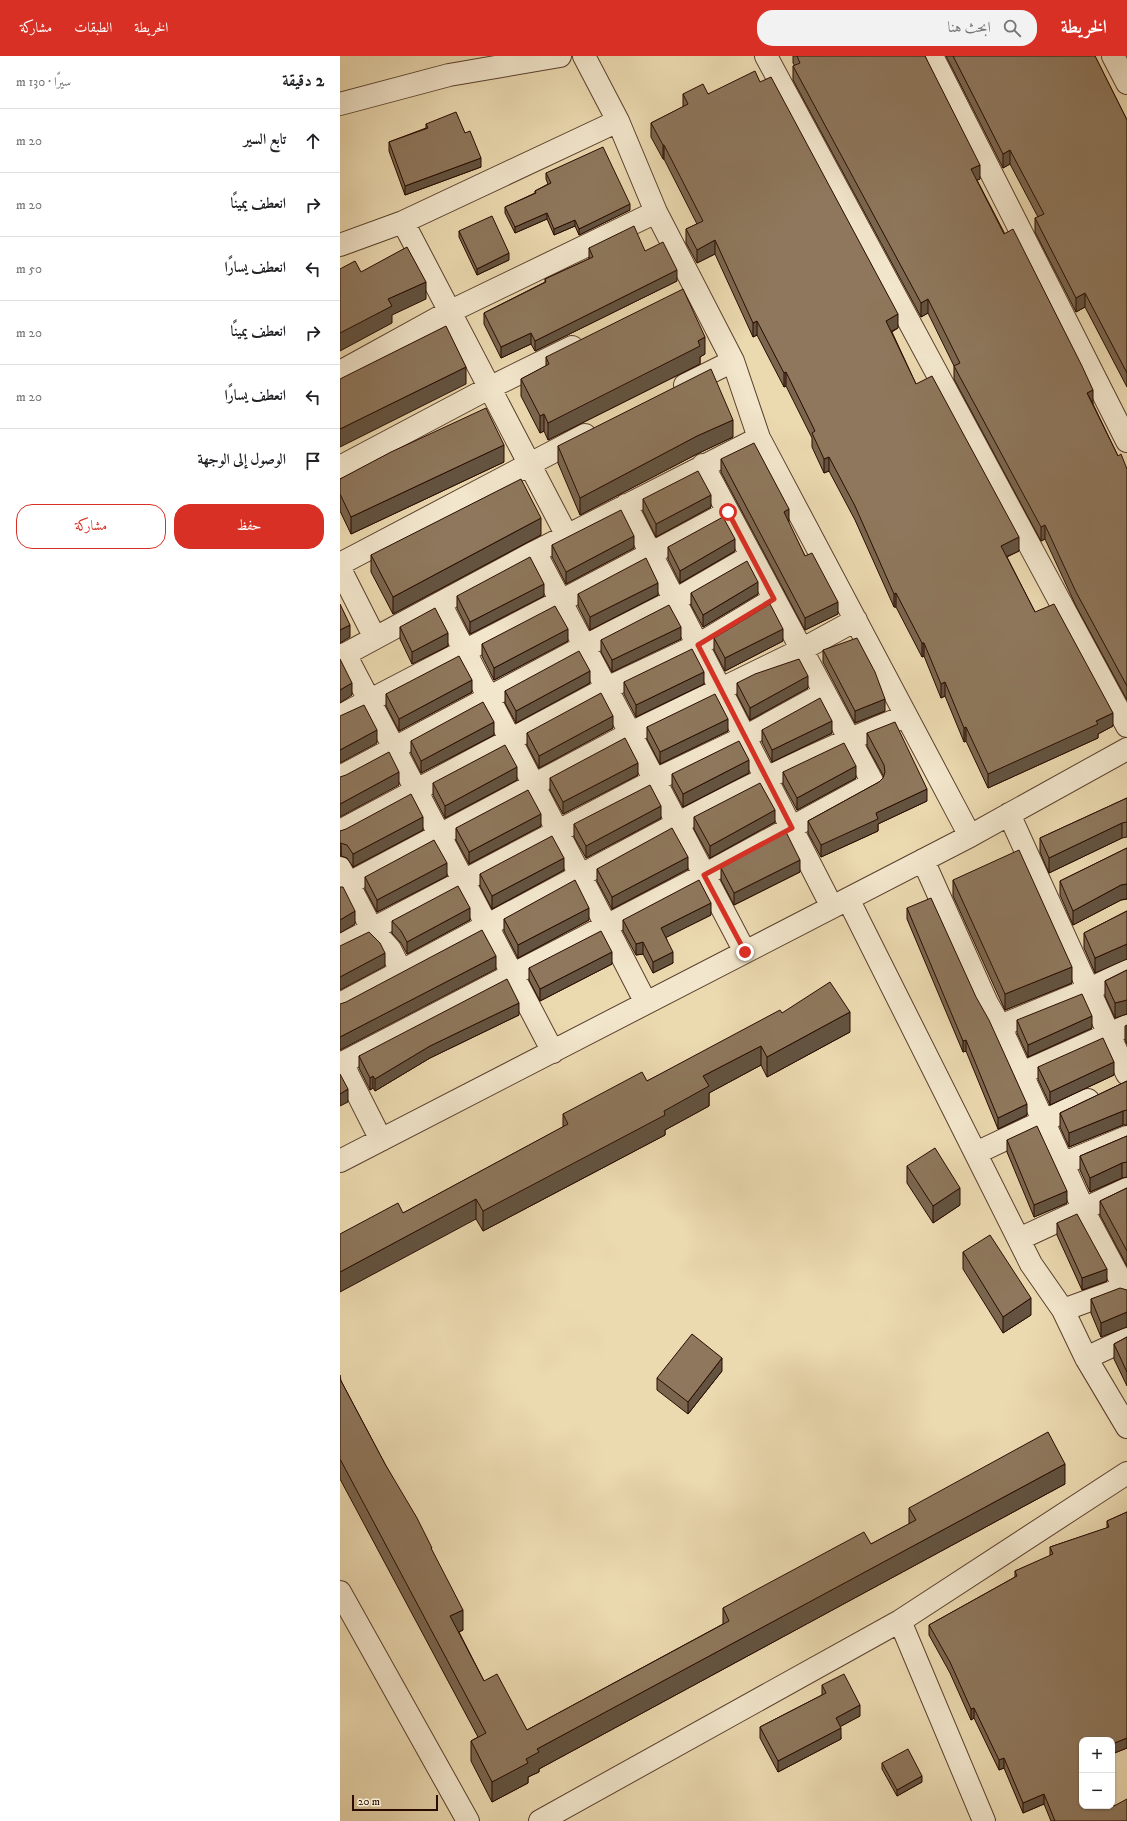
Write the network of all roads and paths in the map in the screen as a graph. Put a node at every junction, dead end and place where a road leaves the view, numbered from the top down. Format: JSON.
{"nodes":[{"id":1,"x":560,"y":56,"type":"edge"},
{"id":2,"x":766,"y":56,"type":"edge"},
{"id":3,"x":932,"y":56,"type":"edge"},
{"id":4,"x":1113,"y":56,"type":"edge"},
{"id":5,"x":593,"y":58,"type":"edge"},
{"id":6,"x":1127,"y":83,"type":"edge"},
{"id":7,"x":340,"y":104,"type":"edge"},
{"id":8,"x":618,"y":122,"type":"junction"},
{"id":9,"x":656,"y":212,"type":"junction"},
{"id":10,"x":402,"y":222,"type":"junction"},
{"id":11,"x":340,"y":245,"type":"edge"},
{"id":12,"x":695,"y":286,"type":"junction"},
{"id":13,"x":674,"y":297,"type":"edge"},
{"id":14,"x":449,"y":312,"type":"junction"},
{"id":15,"x":588,"y":339,"type":"edge"},
{"id":16,"x":733,"y":361,"type":"junction"},
{"id":17,"x":340,"y":372,"type":"edge"},
{"id":18,"x":489,"y":388,"type":"junction"},
{"id":19,"x":669,"y":393,"type":"edge"},
{"id":20,"x":606,"y":425,"type":"edge"},
{"id":21,"x":759,"y":438,"type":"junction"},
{"id":22,"x":1127,"y":441,"type":"edge"},
{"id":23,"x":529,"y":464,"type":"junction"},
{"id":24,"x":703,"y":465,"type":"junction"},
{"id":25,"x":340,"y":466,"type":"edge"},
{"id":26,"x":626,"y":505,"type":"junction"},
{"id":27,"x":728,"y":512,"type":"junction"},
{"id":28,"x":567,"y":536,"type":"junction"},
{"id":29,"x":535,"y":552,"type":"junction"},
{"id":30,"x":652,"y":554,"type":"junction"},
{"id":31,"x":751,"y":556,"type":"junction"},
{"id":32,"x":340,"y":564,"type":"edge"},
{"id":33,"x":340,"y":569,"type":"edge"},
{"id":34,"x":774,"y":599,"type":"junction"},
{"id":35,"x":560,"y":600,"type":"junction"},
{"id":36,"x":675,"y":600,"type":"junction"},
{"id":37,"x":440,"y":603,"type":"junction"},
{"id":38,"x":856,"y":620,"type":"junction"},
{"id":39,"x":375,"y":638,"type":"junction"},
{"id":40,"x":698,"y":645,"type":"junction"},
{"id":41,"x":585,"y":646,"type":"junction"},
{"id":42,"x":801,"y":650,"type":"junction"},
{"id":43,"x":464,"y":651,"type":"junction"},
{"id":44,"x":343,"y":655,"type":"edge"},
{"id":45,"x":607,"y":688,"type":"junction"},
{"id":46,"x":721,"y":690,"type":"junction"},
{"id":47,"x":825,"y":693,"type":"junction"},
{"id":48,"x":488,"y":698,"type":"junction"},
{"id":49,"x":370,"y":701,"type":"junction"},
{"id":50,"x":340,"y":716,"type":"edge"},
{"id":51,"x":906,"y":716,"type":"junction"},
{"id":52,"x":1127,"y":726,"type":"edge"},
{"id":53,"x":631,"y":733,"type":"junction"},
{"id":54,"x":745,"y":737,"type":"junction"},
{"id":55,"x":849,"y":738,"type":"junction"},
{"id":56,"x":510,"y":740,"type":"junction"},
{"id":57,"x":394,"y":748,"type":"junction"},
{"id":58,"x":1127,"y":749,"type":"edge"},
{"id":59,"x":340,"y":777,"type":"edge"},
{"id":60,"x":766,"y":778,"type":"junction"},
{"id":61,"x":655,"y":780,"type":"junction"},
{"id":62,"x":534,"y":785,"type":"junction"},
{"id":63,"x":416,"y":790,"type":"junction"},
{"id":64,"x":1010,"y":814,"type":"junction"},
{"id":65,"x":677,"y":823,"type":"junction"},
{"id":66,"x":792,"y":828,"type":"junction"},
{"id":67,"x":340,"y":831,"type":"edge"},
{"id":68,"x":558,"y":832,"type":"junction"},
{"id":69,"x":440,"y":835,"type":"junction"},
{"id":70,"x":970,"y":836,"type":"junction"},
{"id":71,"x":923,"y":860,"type":"junction"},
{"id":72,"x":704,"y":875,"type":"junction"},
{"id":73,"x":580,"y":876,"type":"junction"},
{"id":74,"x":1065,"y":879,"type":"edge"},
{"id":75,"x":343,"y":880,"type":"edge"},
{"id":76,"x":464,"y":881,"type":"junction"},
{"id":77,"x":1044,"y":889,"type":"junction"},
{"id":78,"x":840,"y":903,"type":"junction"},
{"id":79,"x":487,"y":926,"type":"junction"},
{"id":80,"x":606,"y":926,"type":"junction"},
{"id":81,"x":372,"y":929,"type":"junction"},
{"id":82,"x":1088,"y":932,"type":"edge"},
{"id":83,"x":1068,"y":942,"type":"junction"},
{"id":84,"x":340,"y":946,"type":"edge"},
{"id":85,"x":745,"y":952,"type":"junction"},
{"id":86,"x":401,"y":971,"type":"junction"},
{"id":87,"x":1127,"y":971,"type":"edge"},
{"id":88,"x":512,"y":974,"type":"junction"},
{"id":89,"x":1090,"y":989,"type":"junction"},
{"id":90,"x":646,"y":1003,"type":"junction"},
{"id":91,"x":340,"y":1004,"type":"edge"},
{"id":92,"x":1000,"y":1026,"type":"junction"},
{"id":93,"x":1118,"y":1031,"type":"edge"},
{"id":94,"x":553,"y":1052,"type":"junction"},
{"id":95,"x":1022,"y":1073,"type":"junction"},
{"id":96,"x":1118,"y":1084,"type":"edge"},
{"id":97,"x":1042,"y":1121,"type":"junction"},
{"id":98,"x":1127,"y":1137,"type":"edge"},
{"id":99,"x":381,"y":1140,"type":"junction"},
{"id":100,"x":976,"y":1153,"type":"junction"},
{"id":101,"x":340,"y":1160,"type":"edge"},
{"id":102,"x":1062,"y":1164,"type":"junction"},
{"id":103,"x":1126,"y":1192,"type":"edge"},
{"id":104,"x":1084,"y":1210,"type":"junction"},
{"id":105,"x":1018,"y":1239,"type":"junction"},
{"id":106,"x":1127,"y":1289,"type":"edge"},
{"id":107,"x":1062,"y":1310,"type":"junction"},
{"id":108,"x":1127,"y":1339,"type":"edge"},
{"id":109,"x":1086,"y":1358,"type":"junction"},
{"id":110,"x":1127,"y":1427,"type":"edge"},
{"id":111,"x":1127,"y":1473,"type":"edge"},
{"id":112,"x":340,"y":1592,"type":"edge"},
{"id":113,"x":900,"y":1621,"type":"junction"},
{"id":114,"x":468,"y":1821,"type":"edge"},
{"id":115,"x":540,"y":1821,"type":"edge"},
{"id":116,"x":984,"y":1821,"type":"edge"}],
"edges":[{"from":1,"to":7,"type":"street"},
{"from":2,"to":52,"type":"street"},
{"from":3,"to":22,"type":"street"},
{"from":4,"to":6,"type":"street"},
{"from":5,"to":8,"type":"street"},
{"from":8,"to":9,"type":"street"},
{"from":8,"to":10,"type":"street"},
{"from":9,"to":12,"type":"street"},
{"from":9,"to":14,"type":"street"},
{"from":10,"to":11,"type":"street"},
{"from":10,"to":14,"type":"street"},
{"from":12,"to":13,"type":"street"},
{"from":12,"to":16,"type":"street"},
{"from":14,"to":17,"type":"street"},
{"from":14,"to":18,"type":"street"},
{"from":15,"to":18,"type":"street"},
{"from":16,"to":19,"type":"street"},
{"from":16,"to":21,"type":"street"},
{"from":18,"to":23,"type":"street"},
{"from":18,"to":25,"type":"street"},
{"from":20,"to":23,"type":"street"},
{"from":21,"to":24,"type":"street"},
{"from":21,"to":38,"type":"street"},
{"from":23,"to":28,"type":"street"},
{"from":23,"to":32,"type":"street"},
{"from":24,"to":26,"type":"street"},
{"from":24,"to":27,"type":"street"},
{"from":26,"to":28,"type":"street"},
{"from":26,"to":30,"type":"street"},
{"from":27,"to":30,"type":"street"},
{"from":27,"to":31,"type":"street"},
{"from":28,"to":29,"type":"street"},
{"from":29,"to":35,"type":"street"},
{"from":29,"to":37,"type":"street"},
{"from":30,"to":35,"type":"street"},
{"from":30,"to":36,"type":"street"},
{"from":31,"to":34,"type":"street"},
{"from":31,"to":36,"type":"street"},
{"from":33,"to":39,"type":"street"},
{"from":34,"to":40,"type":"street"},
{"from":34,"to":42,"type":"street"},
{"from":35,"to":41,"type":"street"},
{"from":35,"to":43,"type":"street"},
{"from":36,"to":40,"type":"street"},
{"from":36,"to":41,"type":"street"},
{"from":37,"to":39,"type":"street"},
{"from":37,"to":43,"type":"street"},
{"from":38,"to":42,"type":"street"},
{"from":38,"to":51,"type":"street"},
{"from":39,"to":44,"type":"street"},
{"from":40,"to":45,"type":"street"},
{"from":40,"to":46,"type":"street"},
{"from":41,"to":45,"type":"street"},
{"from":41,"to":48,"type":"street"},
{"from":42,"to":46,"type":"street"},
{"from":42,"to":47,"type":"street"},
{"from":43,"to":48,"type":"street"},
{"from":43,"to":49,"type":"street"},
{"from":44,"to":49,"type":"street"},
{"from":45,"to":53,"type":"street"},
{"from":45,"to":56,"type":"street"},
{"from":46,"to":53,"type":"street"},
{"from":46,"to":54,"type":"street"},
{"from":47,"to":54,"type":"street"},
{"from":47,"to":55,"type":"street"},
{"from":48,"to":56,"type":"street"},
{"from":48,"to":57,"type":"street"},
{"from":49,"to":50,"type":"street"},
{"from":49,"to":57,"type":"street"},
{"from":51,"to":55,"type":"street"},
{"from":51,"to":70,"type":"street"},
{"from":53,"to":61,"type":"street"},
{"from":53,"to":62,"type":"street"},
{"from":54,"to":60,"type":"street"},
{"from":54,"to":61,"type":"street"},
{"from":55,"to":60,"type":"street"},
{"from":55,"to":66,"type":"street"},
{"from":56,"to":62,"type":"street"},
{"from":56,"to":63,"type":"street"},
{"from":57,"to":59,"type":"street"},
{"from":57,"to":63,"type":"street"},
{"from":58,"to":64,"type":"street"},
{"from":60,"to":65,"type":"street"},
{"from":60,"to":66,"type":"street"},
{"from":61,"to":65,"type":"street"},
{"from":61,"to":68,"type":"street"},
{"from":62,"to":68,"type":"street"},
{"from":62,"to":69,"type":"street"},
{"from":63,"to":67,"type":"street"},
{"from":63,"to":69,"type":"street"},
{"from":64,"to":70,"type":"street"},
{"from":64,"to":77,"type":"street"},
{"from":65,"to":72,"type":"street"},
{"from":65,"to":73,"type":"street"},
{"from":66,"to":72,"type":"street"},
{"from":66,"to":78,"type":"street"},
{"from":68,"to":73,"type":"street"},
{"from":68,"to":76,"type":"street"},
{"from":69,"to":75,"type":"street"},
{"from":69,"to":76,"type":"street"},
{"from":70,"to":71,"type":"street"},
{"from":71,"to":78,"type":"street"},
{"from":71,"to":92,"type":"street"},
{"from":72,"to":80,"type":"street"},
{"from":72,"to":85,"type":"street"},
{"from":73,"to":79,"type":"street"},
{"from":73,"to":80,"type":"street"},
{"from":74,"to":77,"type":"street"},
{"from":75,"to":81,"type":"street"},
{"from":76,"to":79,"type":"street"},
{"from":76,"to":81,"type":"street"},
{"from":77,"to":83,"type":"street"},
{"from":78,"to":85,"type":"street"},
{"from":78,"to":100,"type":"street"},
{"from":79,"to":86,"type":"street"},
{"from":79,"to":88,"type":"street"},
{"from":80,"to":88,"type":"street"},
{"from":80,"to":90,"type":"street"},
{"from":81,"to":84,"type":"street"},
{"from":81,"to":86,"type":"street"},
{"from":82,"to":83,"type":"street"},
{"from":83,"to":89,"type":"street"},
{"from":85,"to":90,"type":"street"},
{"from":86,"to":91,"type":"street"},
{"from":87,"to":89,"type":"street"},
{"from":88,"to":94,"type":"street"},
{"from":88,"to":99,"type":"street"},
{"from":89,"to":92,"type":"street"},
{"from":89,"to":93,"type":"street"},
{"from":90,"to":94,"type":"street"},
{"from":92,"to":95,"type":"street"},
{"from":93,"to":95,"type":"street"},
{"from":93,"to":96,"type":"street"},
{"from":94,"to":99,"type":"street"},
{"from":95,"to":97,"type":"street"},
{"from":96,"to":97,"type":"street"},
{"from":97,"to":100,"type":"street"},
{"from":97,"to":102,"type":"street"},
{"from":98,"to":102,"type":"street"},
{"from":99,"to":101,"type":"street"},
{"from":100,"to":105,"type":"street"},
{"from":102,"to":104,"type":"street"},
{"from":103,"to":104,"type":"street"},
{"from":104,"to":105,"type":"street"},
{"from":104,"to":106,"type":"street"},
{"from":105,"to":107,"type":"street"},
{"from":106,"to":107,"type":"street"},
{"from":107,"to":109,"type":"street"},
{"from":108,"to":109,"type":"street"},
{"from":109,"to":110,"type":"street"},
{"from":111,"to":113,"type":"street"},
{"from":112,"to":114,"type":"street"},
{"from":113,"to":115,"type":"street"},
{"from":113,"to":116,"type":"street"}]}
